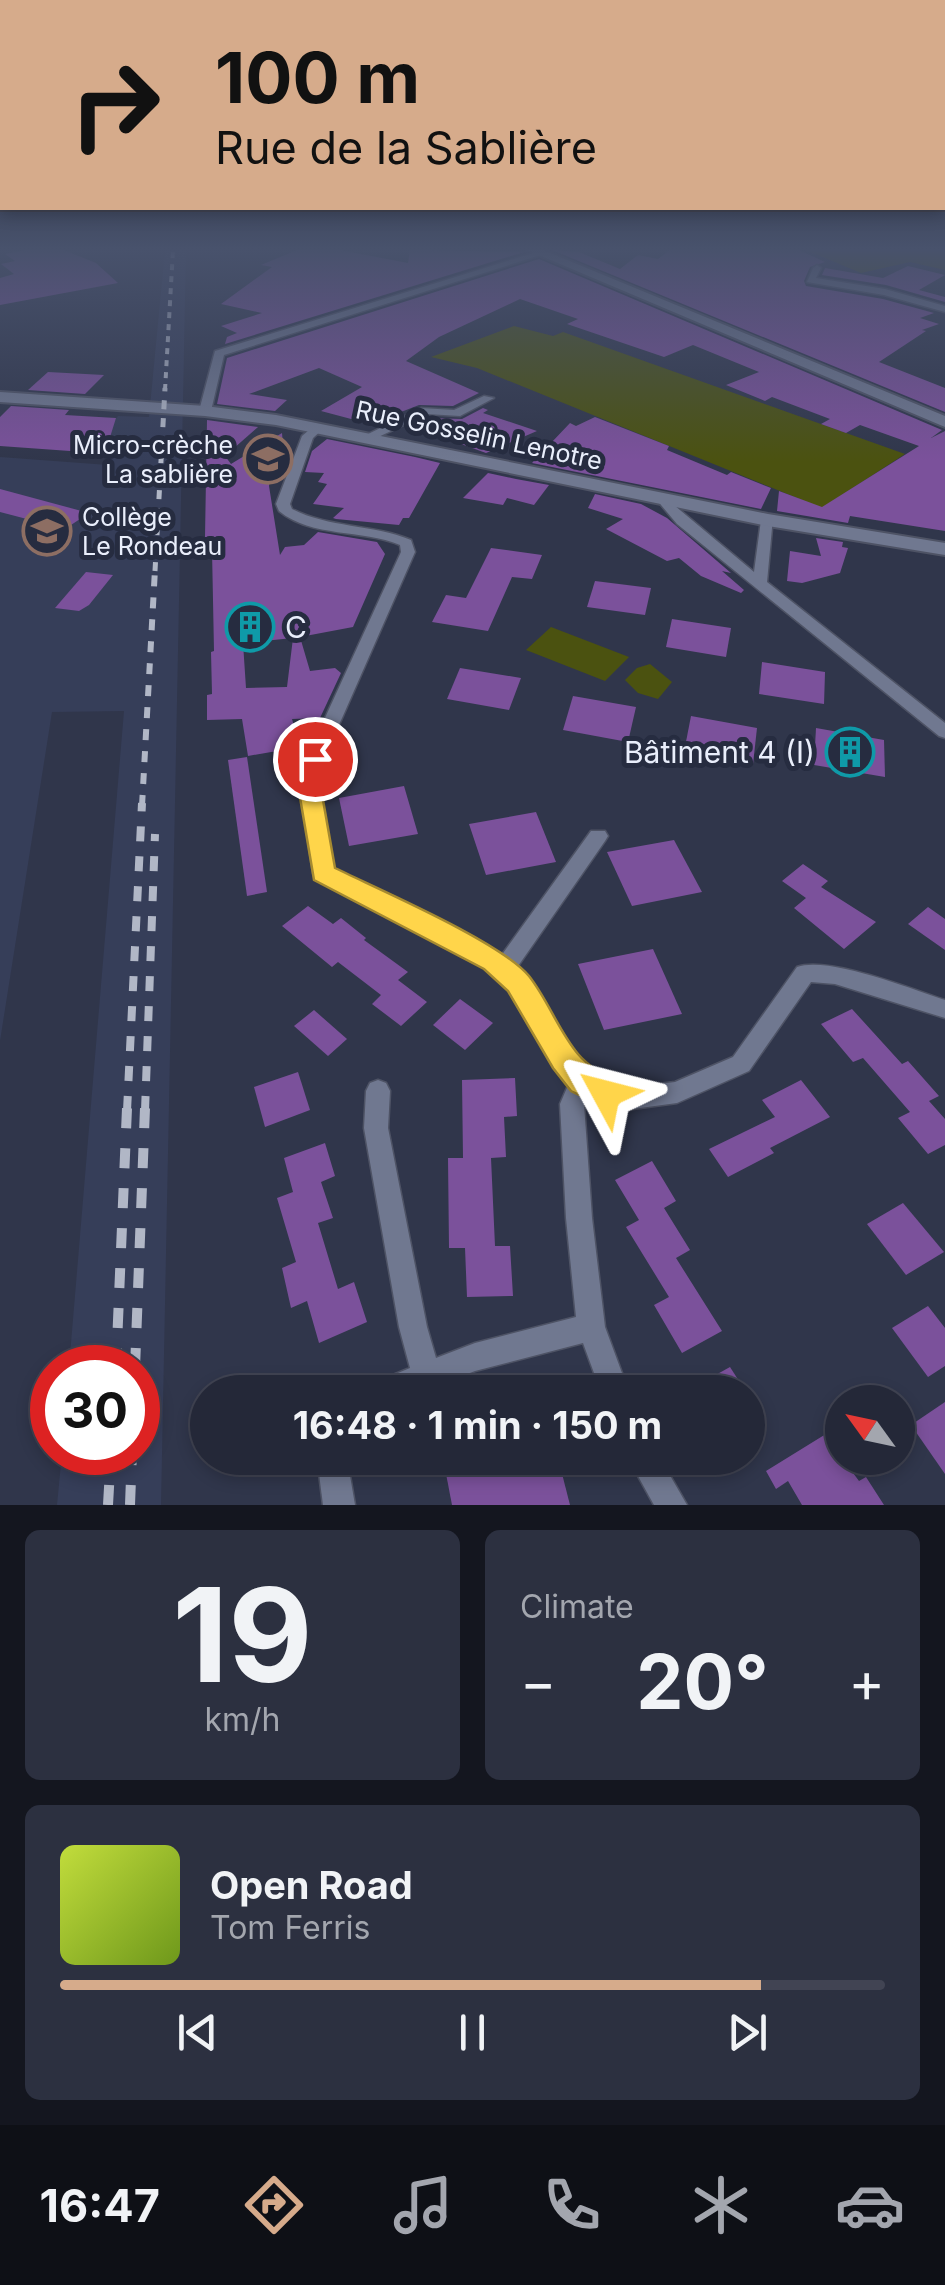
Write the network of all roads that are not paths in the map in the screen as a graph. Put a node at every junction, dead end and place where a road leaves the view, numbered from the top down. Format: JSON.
{"nodes":[{"id":1,"x":321,"y":320,"type":"edge"},
{"id":2,"x":703,"y":320,"type":"edge"},
{"id":3,"x":0,"y":398,"type":"edge"},
{"id":4,"x":488,"y":398,"type":"dead end"},
{"id":5,"x":205,"y":411,"type":"junction"},
{"id":6,"x":945,"y":422,"type":"edge"},
{"id":7,"x":319,"y":427,"type":"junction"},
{"id":8,"x":368,"y":437,"type":"junction"},
{"id":9,"x":662,"y":499,"type":"junction"},
{"id":10,"x":768,"y":520,"type":"junction"},
{"id":11,"x":945,"y":549,"type":"edge"},
{"id":12,"x":760,"y":582,"type":"junction"},
{"id":13,"x":945,"y":732,"type":"edge"},
{"id":14,"x":598,"y":836,"type":"dead end"},
{"id":15,"x":503,"y":970,"type":"junction"},
{"id":16,"x":945,"y":1009,"type":"edge"},
{"id":17,"x":582,"y":1081,"type":"junction"},
{"id":18,"x":378,"y":1091,"type":"dead end"},
{"id":19,"x":591,"y":1327,"type":"junction"},
{"id":20,"x":427,"y":1375,"type":"edge"},
{"id":21,"x":430,"y":1375,"type":"edge"},
{"id":22,"x":609,"y":1375,"type":"edge"},
{"id":23,"x":334,"y":1475,"type":"edge"},
{"id":24,"x":653,"y":1475,"type":"edge"},
{"id":25,"x":338,"y":1505,"type":"edge"},
{"id":26,"x":670,"y":1505,"type":"edge"}],
"edges":[{"from":1,"to":5,"type":"street"},
{"from":2,"to":6,"type":"main road"},
{"from":3,"to":5,"type":"main road","name":"Rue Gosselin Lenotre"},
{"from":4,"to":8,"type":"street"},
{"from":5,"to":7,"type":"main road","name":"Rue Gosselin Lenotre"},
{"from":7,"to":8,"type":"main road","name":"Rue Gosselin Lenotre"},
{"from":7,"to":15,"type":"street"},
{"from":8,"to":9,"type":"main road","name":"Rue Gosselin Lenotre"},
{"from":9,"to":10,"type":"main road","name":"Rue Gosselin Lenotre"},
{"from":9,"to":12,"type":"street"},
{"from":10,"to":11,"type":"main road","name":"Rue Gosselin Lenotre"},
{"from":10,"to":12,"type":"street"},
{"from":12,"to":13,"type":"street"},
{"from":14,"to":15,"type":"street"},
{"from":15,"to":17,"type":"street"},
{"from":16,"to":17,"type":"street"},
{"from":17,"to":19,"type":"street"},
{"from":18,"to":20,"type":"street"},
{"from":19,"to":21,"type":"street"},
{"from":19,"to":22,"type":"street"},
{"from":23,"to":25,"type":"street"},
{"from":24,"to":26,"type":"street"}]}
